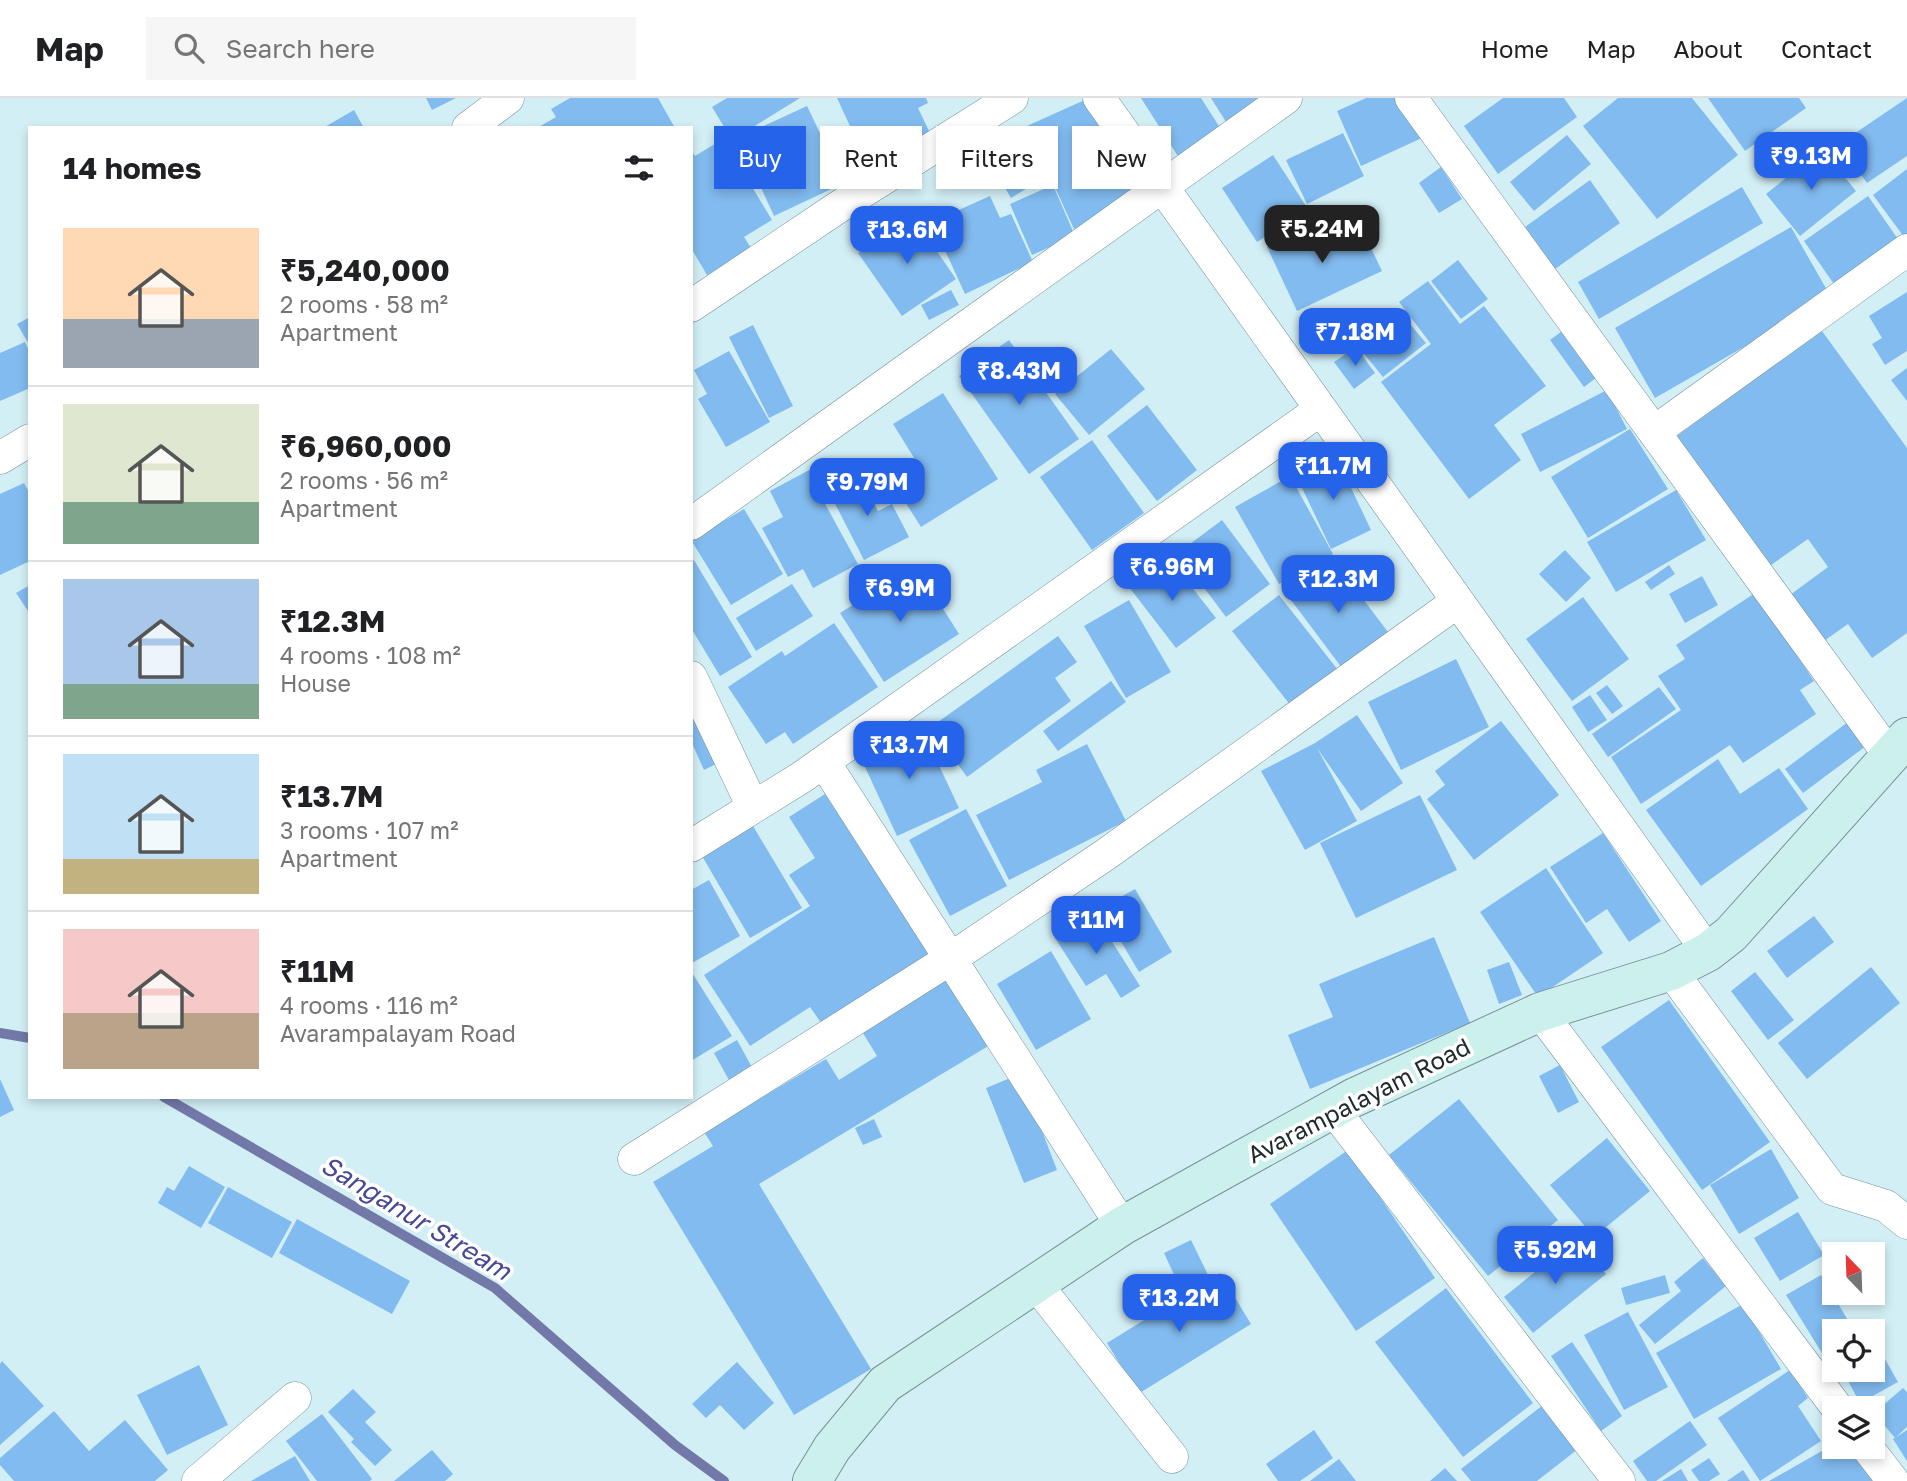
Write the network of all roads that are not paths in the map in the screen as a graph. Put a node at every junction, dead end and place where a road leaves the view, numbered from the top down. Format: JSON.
{"nodes":[{"id":1,"x":509,"y":98,"type":"edge"},
{"id":2,"x":1012,"y":98,"type":"edge"},
{"id":3,"x":1099,"y":98,"type":"edge"},
{"id":4,"x":1286,"y":98,"type":"edge"},
{"id":5,"x":1411,"y":98,"type":"edge"},
{"id":6,"x":471,"y":126,"type":"edge"},
{"id":7,"x":1119,"y":126,"type":"edge"},
{"id":8,"x":1171,"y":182,"type":"edge"},
{"id":9,"x":1162,"y":189,"type":"edge"},
{"id":10,"x":1164,"y":189,"type":"edge"},
{"id":11,"x":1907,"y":250,"type":"edge"},
{"id":12,"x":693,"y":305,"type":"edge"},
{"id":13,"x":1320,"y":410,"type":"junction"},
{"id":14,"x":1654,"y":432,"type":"junction"},
{"id":15,"x":28,"y":441,"type":"edge"},
{"id":16,"x":0,"y":458,"type":"edge"},
{"id":17,"x":693,"y":523,"type":"edge"},
{"id":18,"x":1457,"y":603,"type":"junction"},
{"id":19,"x":693,"y":681,"type":"edge"},
{"id":20,"x":1898,"y":747,"type":"edge"},
{"id":21,"x":824,"y":762,"type":"junction"},
{"id":22,"x":753,"y":807,"type":"junction"},
{"id":23,"x":693,"y":845,"type":"edge"},
{"id":24,"x":1708,"y":951,"type":"junction"},
{"id":25,"x":950,"y":958,"type":"junction"},
{"id":26,"x":1671,"y":971,"type":"junction"},
{"id":27,"x":1540,"y":1012,"type":"junction"},
{"id":28,"x":1333,"y":1109,"type":"junction"},
{"id":29,"x":634,"y":1159,"type":"dead end"},
{"id":30,"x":1907,"y":1223,"type":"edge"},
{"id":31,"x":1122,"y":1226,"type":"junction"},
{"id":32,"x":1036,"y":1284,"type":"junction"},
{"id":33,"x":1828,"y":1396,"type":"edge"},
{"id":34,"x":295,"y":1398,"type":"dead end"},
{"id":35,"x":1172,"y":1457,"type":"dead end"},
{"id":36,"x":1876,"y":1459,"type":"edge"},
{"id":37,"x":198,"y":1481,"type":"edge"},
{"id":38,"x":812,"y":1481,"type":"edge"},
{"id":39,"x":1619,"y":1481,"type":"edge"},
{"id":40,"x":1892,"y":1481,"type":"edge"}],
"edges":[{"from":1,"to":6,"type":"street"},
{"from":2,"to":12,"type":"street"},
{"from":3,"to":7,"type":"street"},
{"from":4,"to":8,"type":"street"},
{"from":5,"to":14,"type":"street"},
{"from":9,"to":17,"type":"street"},
{"from":10,"to":13,"type":"street"},
{"from":11,"to":14,"type":"street"},
{"from":13,"to":18,"type":"street"},
{"from":13,"to":21,"type":"street"},
{"from":14,"to":20,"type":"street"},
{"from":15,"to":16,"type":"street"},
{"from":18,"to":24,"type":"street"},
{"from":18,"to":25,"type":"street"},
{"from":19,"to":22,"type":"street"},
{"from":20,"to":24,"type":"street","name":"Avarampalayam Road"},
{"from":21,"to":22,"type":"street"},
{"from":21,"to":25,"type":"street"},
{"from":22,"to":23,"type":"street"},
{"from":24,"to":26,"type":"street","name":"Avarampalayam Road"},
{"from":25,"to":29,"type":"street"},
{"from":25,"to":31,"type":"street"},
{"from":26,"to":27,"type":"street","name":"Avarampalayam Road"},
{"from":26,"to":30,"type":"street"},
{"from":27,"to":28,"type":"street","name":"Avarampalayam Road"},
{"from":27,"to":33,"type":"street"},
{"from":28,"to":31,"type":"street","name":"Avarampalayam Road"},
{"from":28,"to":39,"type":"street"},
{"from":31,"to":32,"type":"street","name":"Avarampalayam Road"},
{"from":32,"to":35,"type":"street"},
{"from":32,"to":38,"type":"street","name":"Avarampalayam Road"},
{"from":34,"to":37,"type":"street"},
{"from":36,"to":40,"type":"street"}]}
